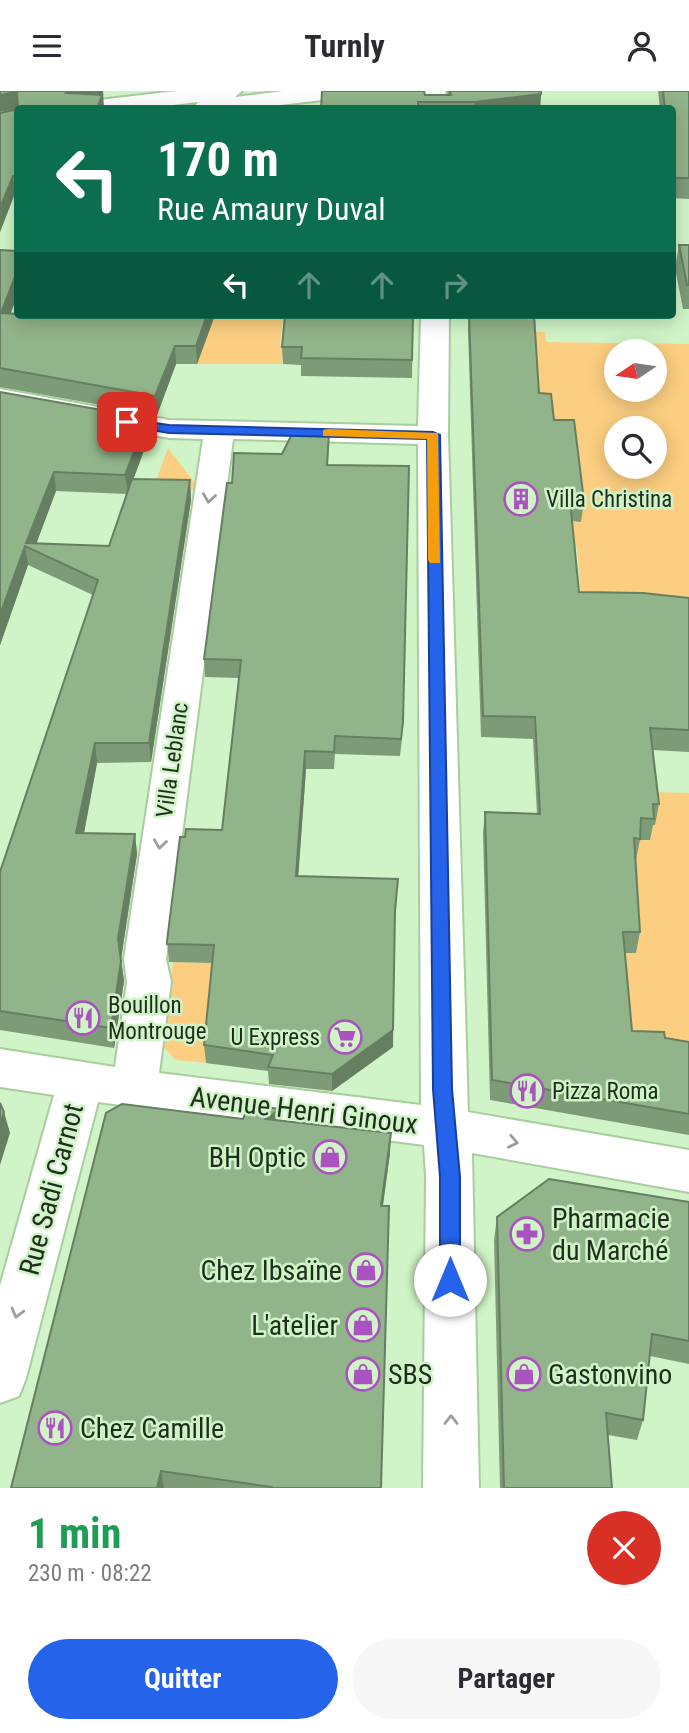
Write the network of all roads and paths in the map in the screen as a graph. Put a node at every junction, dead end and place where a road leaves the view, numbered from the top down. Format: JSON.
{"nodes":[{"id":1,"x":230,"y":91,"type":"edge"},
{"id":2,"x":339,"y":91,"type":"edge"},
{"id":3,"x":306,"y":102,"type":"edge"},
{"id":4,"x":115,"y":105,"type":"edge"},
{"id":5,"x":258,"y":105,"type":"edge"},
{"id":6,"x":435,"y":319,"type":"edge"},
{"id":7,"x":0,"y":398,"type":"edge"},
{"id":8,"x":219,"y":430,"type":"junction"},
{"id":9,"x":433,"y":435,"type":"junction"},
{"id":10,"x":0,"y":1068,"type":"edge"},
{"id":11,"x":81,"y":1082,"type":"junction"},
{"id":12,"x":134,"y":1089,"type":"junction"},
{"id":13,"x":446,"y":1128,"type":"junction"},
{"id":14,"x":689,"y":1171,"type":"edge"},
{"id":15,"x":0,"y":1378,"type":"edge"},
{"id":16,"x":451,"y":1488,"type":"edge"}],
"edges":[{"from":1,"to":4,"type":"street"},
{"from":2,"to":3,"type":"street"},
{"from":3,"to":5,"type":"street"},
{"from":6,"to":9,"type":"street"},
{"from":7,"to":8,"type":"street"},
{"from":8,"to":9,"type":"street"},
{"from":8,"to":12,"type":"street","name":"Villa Leblanc","one_way":true},
{"from":9,"to":13,"type":"street"},
{"from":10,"to":11,"type":"street","name":"Avenue Henri Ginoux"},
{"from":11,"to":12,"type":"street","name":"Avenue Henri Ginoux"},
{"from":11,"to":15,"type":"street","name":"Rue Sadi Carnot","one_way":true},
{"from":12,"to":13,"type":"street","name":"Avenue Henri Ginoux"},
{"from":13,"to":14,"type":"street","name":"Avenue Henri Ginoux","one_way":true},
{"from":16,"to":13,"type":"street","one_way":true}]}
